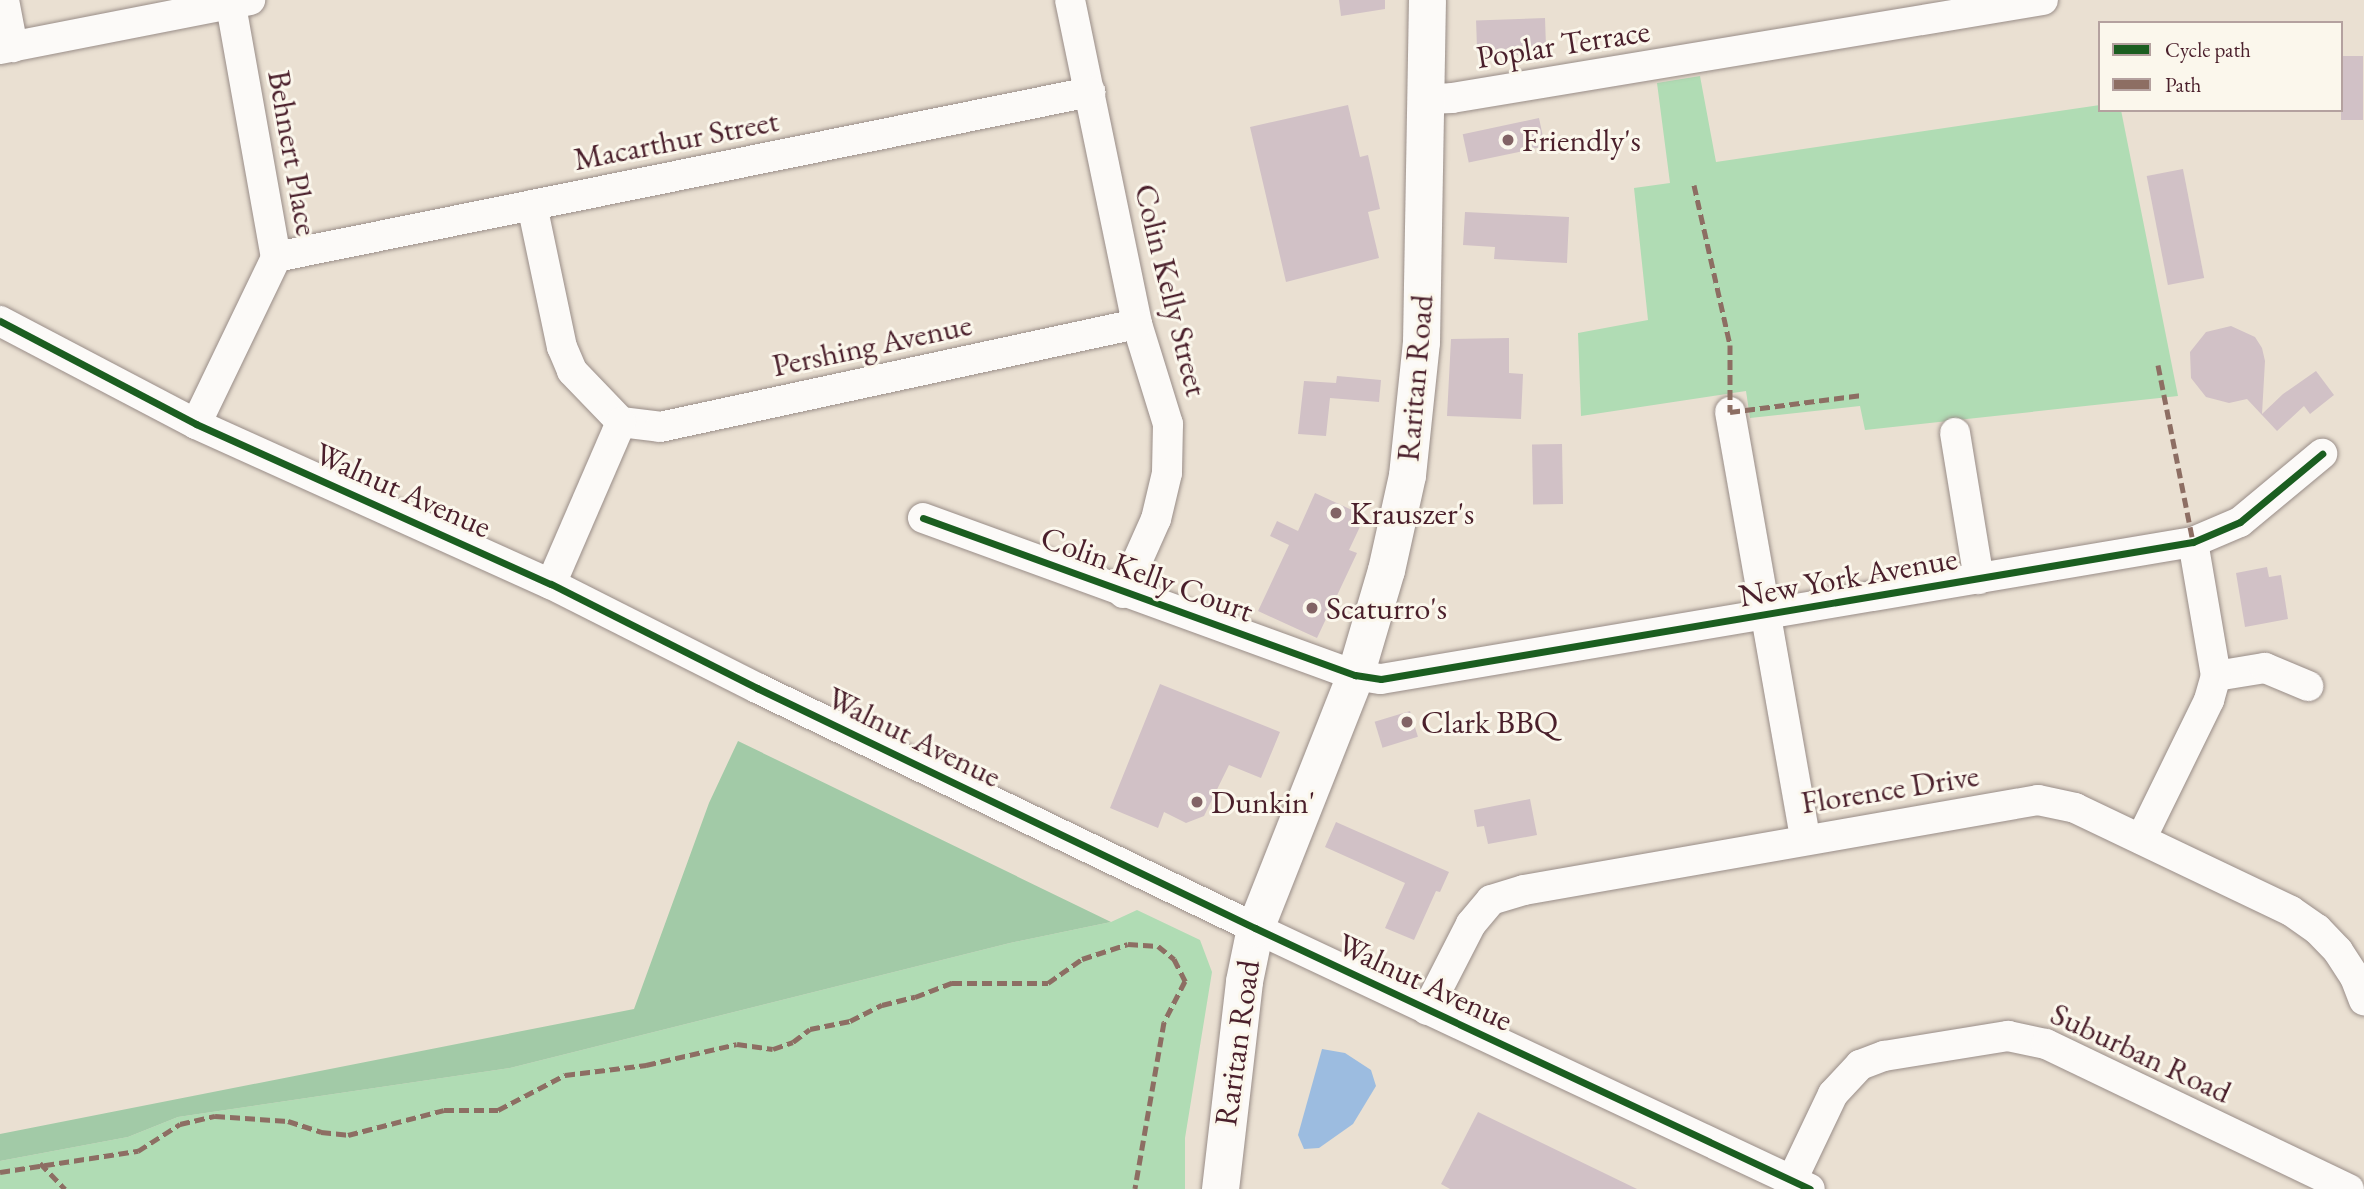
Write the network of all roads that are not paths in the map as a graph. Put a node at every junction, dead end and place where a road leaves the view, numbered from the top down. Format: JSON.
{"nodes":[{"id":1,"x":4,"y":0,"type":"edge"},
{"id":2,"x":1070,"y":0,"type":"edge"},
{"id":3,"x":1427,"y":0,"type":"edge"},
{"id":4,"x":2043,"y":0,"type":"edge"},
{"id":5,"x":237,"y":1,"type":"edge"},
{"id":6,"x":7,"y":48,"type":"edge"},
{"id":7,"x":1090,"y":92,"type":"junction"},
{"id":8,"x":1427,"y":99,"type":"junction"},
{"id":9,"x":532,"y":205,"type":"junction"},
{"id":10,"x":275,"y":257,"type":"junction"},
{"id":11,"x":0,"y":321,"type":"edge"},
{"id":12,"x":1137,"y":324,"type":"junction"},
{"id":13,"x":1730,"y":412,"type":"dead end"},
{"id":14,"x":621,"y":422,"type":"junction"},
{"id":15,"x":196,"y":424,"type":"junction"},
{"id":16,"x":1955,"y":433,"type":"dead end"},
{"id":17,"x":2322,"y":454,"type":"dead end"},
{"id":18,"x":923,"y":518,"type":"dead end"},
{"id":19,"x":2193,"y":542,"type":"junction"},
{"id":20,"x":1979,"y":579,"type":"junction"},
{"id":21,"x":551,"y":584,"type":"junction"},
{"id":22,"x":1123,"y":593,"type":"junction"},
{"id":23,"x":1768,"y":616,"type":"junction"},
{"id":24,"x":1355,"y":675,"type":"junction"},
{"id":25,"x":2216,"y":676,"type":"junction"},
{"id":26,"x":2308,"y":686,"type":"dead end"},
{"id":27,"x":1805,"y":839,"type":"junction"},
{"id":28,"x":2141,"y":839,"type":"junction"},
{"id":29,"x":1255,"y":928,"type":"junction"},
{"id":30,"x":2364,"y":1000,"type":"edge"},
{"id":31,"x":1427,"y":1010,"type":"junction"},
{"id":32,"x":1801,"y":1184,"type":"edge"},
{"id":33,"x":1220,"y":1189,"type":"edge"},
{"id":34,"x":2349,"y":1189,"type":"edge"}],
"edges":[{"from":1,"to":6,"type":"street"},
{"from":2,"to":7,"type":"street","name":"Colin Kelly Street"},
{"from":3,"to":8,"type":"main road","name":"Raritan Road"},
{"from":4,"to":8,"type":"street","name":"Poplar Terrace"},
{"from":5,"to":6,"type":"street"},
{"from":5,"to":10,"type":"street","name":"Behnert Place"},
{"from":7,"to":9,"type":"street","name":"Macarthur Street"},
{"from":7,"to":12,"type":"street","name":"Colin Kelly Street"},
{"from":8,"to":24,"type":"main road","name":"Raritan Road"},
{"from":9,"to":10,"type":"street","name":"Macarthur Street"},
{"from":9,"to":14,"type":"street"},
{"from":10,"to":15,"type":"street","name":"Behnert Place"},
{"from":11,"to":15,"type":"street","name":"Walnut Avenue"},
{"from":12,"to":14,"type":"street","name":"Pershing Avenue"},
{"from":12,"to":22,"type":"street","name":"Colin Kelly Street"},
{"from":13,"to":23,"type":"street"},
{"from":14,"to":21,"type":"street"},
{"from":15,"to":21,"type":"street","name":"Walnut Avenue"},
{"from":16,"to":20,"type":"street"},
{"from":17,"to":19,"type":"street","name":"New York Avenue"},
{"from":18,"to":22,"type":"street","name":"Colin Kelly Court"},
{"from":19,"to":20,"type":"street","name":"New York Avenue"},
{"from":19,"to":25,"type":"street"},
{"from":20,"to":23,"type":"street","name":"New York Avenue"},
{"from":21,"to":29,"type":"street","name":"Walnut Avenue"},
{"from":22,"to":24,"type":"street","name":"Colin Kelly Court"},
{"from":23,"to":24,"type":"street","name":"New York Avenue"},
{"from":23,"to":27,"type":"street"},
{"from":24,"to":29,"type":"main road","name":"Raritan Road"},
{"from":25,"to":26,"type":"street"},
{"from":25,"to":28,"type":"street"},
{"from":27,"to":28,"type":"street","name":"Florence Drive"},
{"from":27,"to":31,"type":"street","name":"Florence Drive"},
{"from":28,"to":30,"type":"street","name":"Florence Drive"},
{"from":29,"to":31,"type":"street","name":"Walnut Avenue"},
{"from":29,"to":33,"type":"main road","name":"Raritan Road"},
{"from":31,"to":32,"type":"street","name":"Walnut Avenue"},
{"from":32,"to":34,"type":"street","name":"Suburban Road"}]}
